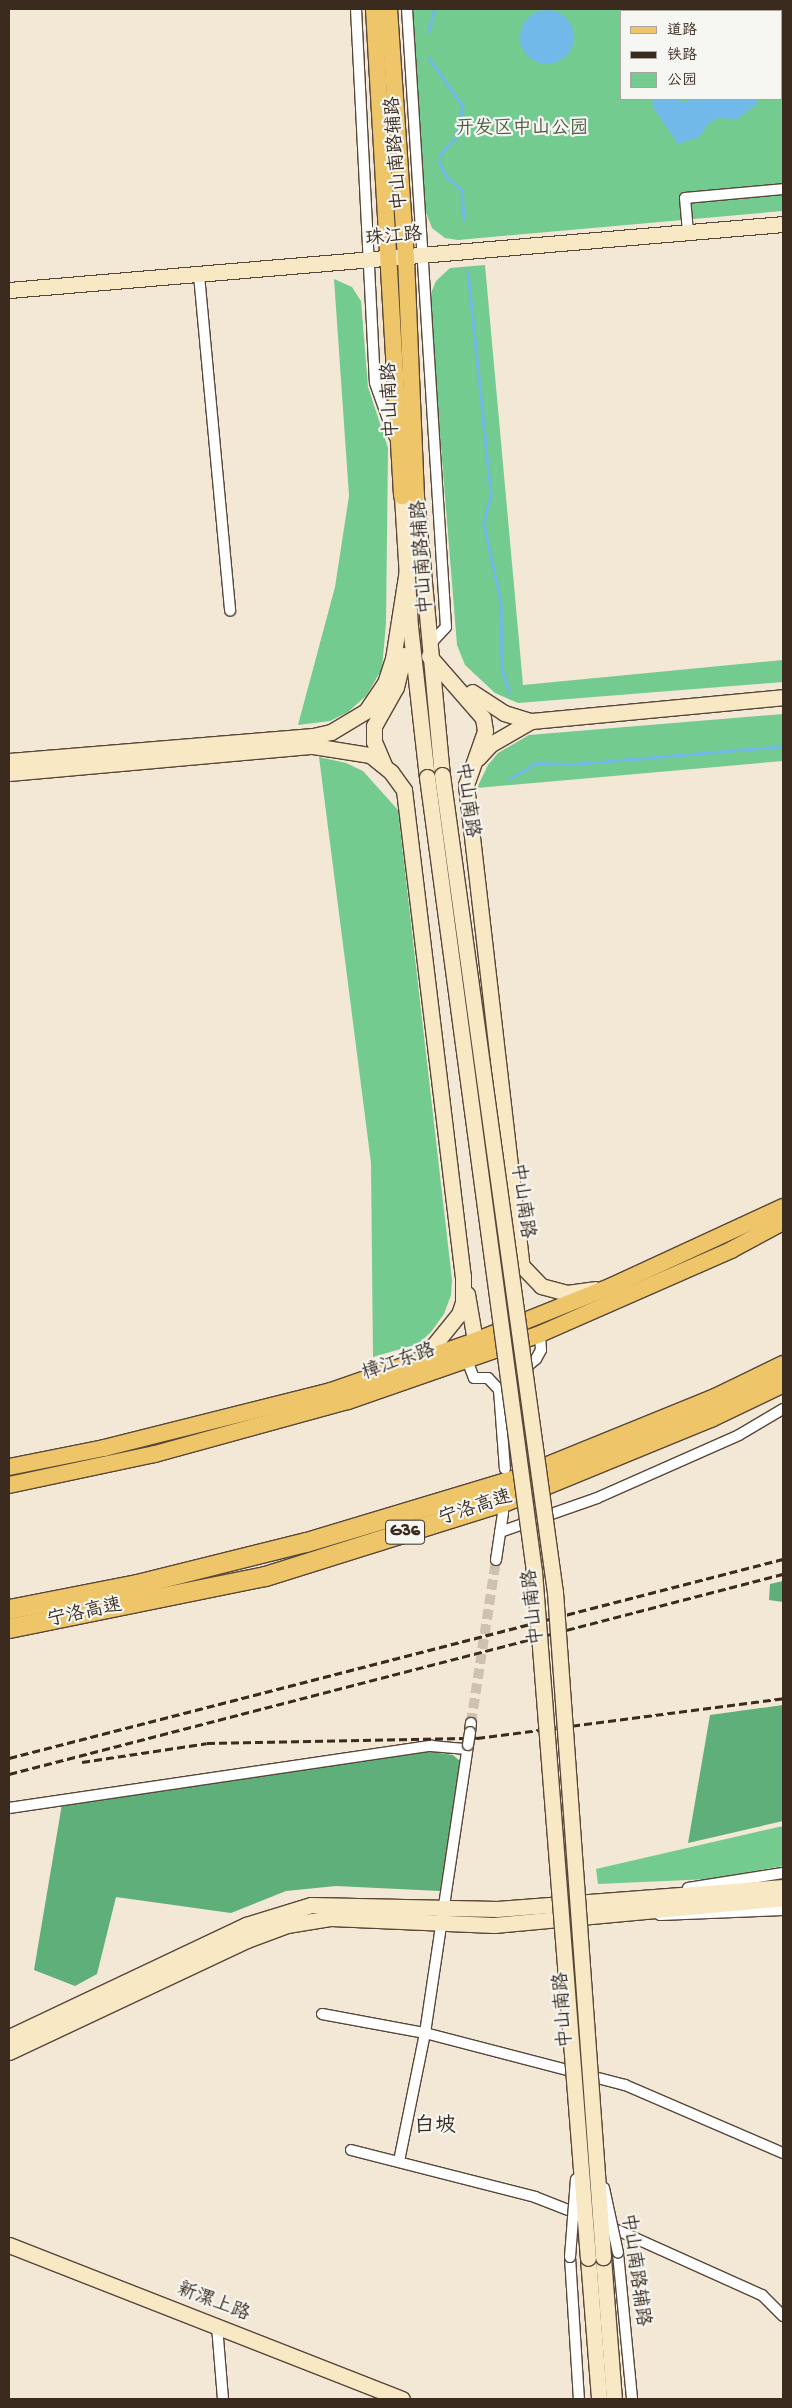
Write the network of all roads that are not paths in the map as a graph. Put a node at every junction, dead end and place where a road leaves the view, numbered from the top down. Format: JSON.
{"nodes":[{"id":1,"x":356,"y":9,"type":"edge"},
{"id":2,"x":374,"y":9,"type":"edge"},
{"id":3,"x":389,"y":9,"type":"edge"},
{"id":4,"x":407,"y":9,"type":"edge"},
{"id":5,"x":783,"y":189,"type":"edge"},
{"id":6,"x":783,"y":224,"type":"edge"},
{"id":7,"x":783,"y":228,"type":"edge"},
{"id":8,"x":688,"y":232,"type":"junction"},
{"id":9,"x":414,"y":257,"type":"junction"},
{"id":10,"x":389,"y":259,"type":"junction"},
{"id":11,"x":370,"y":260,"type":"junction"},
{"id":12,"x":199,"y":275,"type":"junction"},
{"id":13,"x":9,"y":290,"type":"edge"},
{"id":14,"x":399,"y":451,"type":"junction"},
{"id":15,"x":409,"y":496,"type":"junction"},
{"id":16,"x":407,"y":570,"type":"junction"},
{"id":17,"x":230,"y":610,"type":"dead end"},
{"id":18,"x":410,"y":626,"type":"junction"},
{"id":19,"x":428,"y":651,"type":"junction"},
{"id":20,"x":783,"y":697,"type":"edge"},
{"id":21,"x":531,"y":721,"type":"junction"},
{"id":22,"x":9,"y":761,"type":"edge"},
{"id":23,"x":384,"y":765,"type":"junction"},
{"id":24,"x":471,"y":765,"type":"junction"},
{"id":25,"x":9,"y":773,"type":"edge"},
{"id":26,"x":434,"y":776,"type":"junction"},
{"id":27,"x":783,"y":1207,"type":"edge"},
{"id":28,"x":783,"y":1222,"type":"edge"},
{"id":29,"x":463,"y":1276,"type":"junction"},
{"id":30,"x":612,"y":1286,"type":"junction"},
{"id":31,"x":540,"y":1334,"type":"junction"},
{"id":32,"x":474,"y":1341,"type":"junction"},
{"id":33,"x":424,"y":1358,"type":"junction"},
{"id":34,"x":467,"y":1360,"type":"junction"},
{"id":35,"x":783,"y":1365,"type":"edge"},
{"id":36,"x":783,"y":1382,"type":"edge"},
{"id":37,"x":499,"y":1390,"type":"junction"},
{"id":38,"x":783,"y":1409,"type":"edge"},
{"id":39,"x":9,"y":1467,"type":"edge"},
{"id":40,"x":505,"y":1469,"type":"dead end"},
{"id":41,"x":9,"y":1484,"type":"edge"},
{"id":42,"x":503,"y":1513,"type":"dead end"},
{"id":43,"x":500,"y":1532,"type":"junction"},
{"id":44,"x":496,"y":1560,"type":"tunnel mouth"},
{"id":45,"x":9,"y":1609,"type":"edge"},
{"id":46,"x":9,"y":1628,"type":"edge"},
{"id":47,"x":470,"y":1727,"type":"tunnel mouth"},
{"id":48,"x":467,"y":1747,"type":"junction"},
{"id":49,"x":9,"y":1808,"type":"edge"},
{"id":50,"x":783,"y":1872,"type":"edge"},
{"id":51,"x":783,"y":1887,"type":"edge"},
{"id":52,"x":783,"y":1898,"type":"edge"},
{"id":53,"x":620,"y":1905,"type":"junction"},
{"id":54,"x":783,"y":1910,"type":"edge"},
{"id":55,"x":440,"y":1915,"type":"junction"},
{"id":56,"x":322,"y":2014,"type":"dead end"},
{"id":57,"x":425,"y":2033,"type":"junction"},
{"id":58,"x":9,"y":2037,"type":"edge"},
{"id":59,"x":9,"y":2052,"type":"edge"},
{"id":60,"x":579,"y":2148,"type":"junction"},
{"id":61,"x":351,"y":2150,"type":"dead end"},
{"id":62,"x":783,"y":2153,"type":"edge"},
{"id":63,"x":399,"y":2161,"type":"junction"},
{"id":64,"x":9,"y":2245,"type":"edge"},
{"id":65,"x":611,"y":2255,"type":"junction"},
{"id":66,"x":783,"y":2316,"type":"edge"},
{"id":67,"x":217,"y":2326,"type":"junction"},
{"id":68,"x":223,"y":2399,"type":"edge"},
{"id":69,"x":402,"y":2399,"type":"edge"},
{"id":70,"x":579,"y":2399,"type":"edge"},
{"id":71,"x":599,"y":2399,"type":"edge"},
{"id":72,"x":614,"y":2399,"type":"edge"},
{"id":73,"x":632,"y":2399,"type":"edge"}],
"edges":[{"from":1,"to":11,"type":"street","name":"中山南路辅路"},
{"from":2,"to":10,"type":"main road","name":"中山南路"},
{"from":3,"to":9,"type":"main road","name":"中山南路"},
{"from":4,"to":9,"type":"street","name":"中山南路辅路"},
{"from":5,"to":8,"type":"street"},
{"from":6,"to":7,"type":"main road"},
{"from":6,"to":8,"type":"main road","name":"珠江路"},
{"from":8,"to":9,"type":"main road","name":"珠江路"},
{"from":9,"to":10,"type":"main road","name":"珠江路"},
{"from":9,"to":15,"type":"main road","name":"中山南路"},
{"from":9,"to":19,"type":"street","name":"中山南路辅路"},
{"from":10,"to":11,"type":"main road","name":"珠江路"},
{"from":10,"to":14,"type":"main road","name":"中山南路"},
{"from":11,"to":12,"type":"main road","name":"珠江路"},
{"from":11,"to":14,"type":"street","name":"中山南路辅路"},
{"from":12,"to":13,"type":"main road","name":"珠江路"},
{"from":12,"to":17,"type":"street"},
{"from":14,"to":15,"type":"main road","name":"中山南路"},
{"from":15,"to":16,"type":"main road","name":"中山南路"},
{"from":15,"to":19,"type":"main road","name":"中山南路"},
{"from":16,"to":18,"type":"main road","name":"中山南路"},
{"from":16,"to":22,"type":"main road"},
{"from":18,"to":23,"type":"main road"},
{"from":18,"to":26,"type":"main road","name":"中山南路"},
{"from":19,"to":21,"type":"main road"},
{"from":19,"to":24,"type":"main road"},
{"from":19,"to":26,"type":"main road","name":"中山南路"},
{"from":20,"to":21,"type":"main road"},
{"from":21,"to":24,"type":"main road"},
{"from":23,"to":25,"type":"main road"},
{"from":23,"to":29,"type":"main road"},
{"from":24,"to":30,"type":"main road"},
{"from":26,"to":60,"type":"main road","name":"中山南路","bridge":true},
{"from":26,"to":65,"type":"main road","name":"中山南路","bridge":true},
{"from":27,"to":30,"type":"main road","name":"樟江东路"},
{"from":28,"to":31,"type":"main road","name":"樟江东路"},
{"from":29,"to":32,"type":"main road"},
{"from":29,"to":33,"type":"main road"},
{"from":30,"to":32,"type":"main road","name":"樟江东路"},
{"from":31,"to":34,"type":"main road","name":"樟江东路"},
{"from":31,"to":37,"type":"street"},
{"from":32,"to":33,"type":"main road","name":"樟江东路"},
{"from":33,"to":39,"type":"main road","name":"樟江东路"},
{"from":34,"to":37,"type":"street"},
{"from":34,"to":41,"type":"main road","name":"樟江东路"},
{"from":35,"to":45,"type":"highway","name":"宁洛高速","number":"G36"},
{"from":36,"to":46,"type":"highway","name":"宁洛高速","number":"G36"},
{"from":37,"to":40,"type":"street"},
{"from":38,"to":43,"type":"street"},
{"from":42,"to":43,"type":"street"},
{"from":43,"to":44,"type":"street"},
{"from":47,"to":48,"type":"street","bridge":true},
{"from":48,"to":49,"type":"street"},
{"from":48,"to":55,"type":"street"},
{"from":50,"to":53,"type":"street"},
{"from":51,"to":53,"type":"main road"},
{"from":52,"to":53,"type":"main road"},
{"from":53,"to":54,"type":"street"},
{"from":53,"to":55,"type":"main road"},
{"from":55,"to":57,"type":"street"},
{"from":55,"to":58,"type":"main road"},
{"from":55,"to":59,"type":"main road"},
{"from":56,"to":57,"type":"street"},
{"from":57,"to":62,"type":"street"},
{"from":57,"to":63,"type":"street"},
{"from":60,"to":70,"type":"street","bridge":true},
{"from":60,"to":71,"type":"main road","name":"中山南路","bridge":true},
{"from":61,"to":63,"type":"street"},
{"from":63,"to":66,"type":"street"},
{"from":64,"to":67,"type":"main road","name":"新漯上路"},
{"from":65,"to":72,"type":"main road","name":"中山南路"},
{"from":65,"to":73,"type":"street","name":"中山南路辅路"},
{"from":67,"to":68,"type":"street"},
{"from":67,"to":69,"type":"main road","name":"新漯上路"}]}
